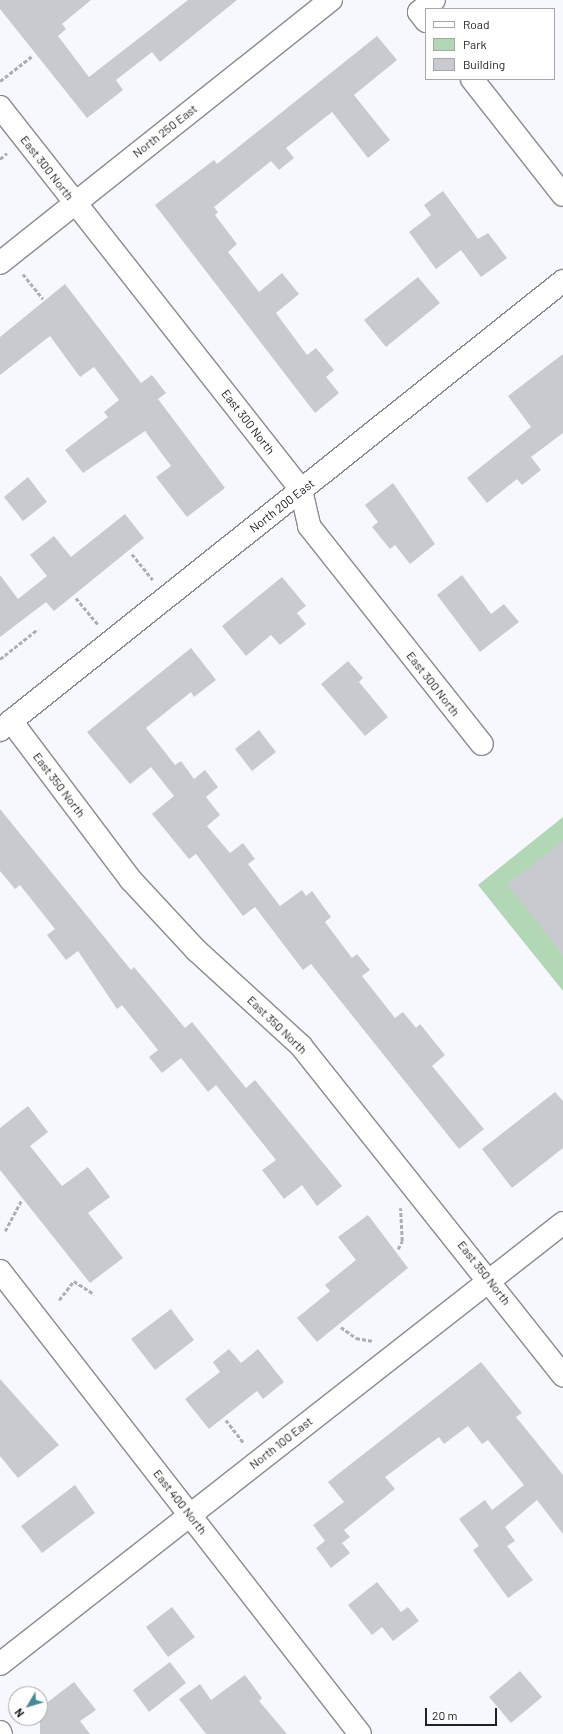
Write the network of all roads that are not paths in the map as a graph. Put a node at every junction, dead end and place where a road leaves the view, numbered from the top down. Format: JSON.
{"nodes":[{"id":1,"x":331,"y":0,"type":"edge"},
{"id":2,"x":473,"y":80,"type":"edge"},
{"id":3,"x":0,"y":107,"type":"edge"},
{"id":4,"x":563,"y":195,"type":"edge"},
{"id":5,"x":74,"y":204,"type":"junction"},
{"id":6,"x":4,"y":259,"type":"edge"},
{"id":7,"x":563,"y":281,"type":"edge"},
{"id":8,"x":301,"y":490,"type":"junction"},
{"id":9,"x":5,"y":725,"type":"edge"},
{"id":10,"x":482,"y":744,"type":"dead end"},
{"id":11,"x":563,"y":1223,"type":"edge"},
{"id":12,"x":0,"y":1271,"type":"edge"},
{"id":13,"x":490,"y":1280,"type":"junction"},
{"id":14,"x":563,"y":1375,"type":"edge"},
{"id":15,"x":189,"y":1514,"type":"junction"},
{"id":16,"x":0,"y":1664,"type":"edge"},
{"id":17,"x":360,"y":1734,"type":"edge"}],
"edges":[{"from":1,"to":5,"type":"street","name":"North 250 East"},
{"from":2,"to":4,"type":"street"},
{"from":3,"to":5,"type":"street","name":"East 300 North"},
{"from":5,"to":6,"type":"street","name":"North 250 East"},
{"from":5,"to":8,"type":"street","name":"East 300 North"},
{"from":7,"to":8,"type":"street","name":"North 200 East"},
{"from":8,"to":9,"type":"street","name":"North 200 East"},
{"from":8,"to":10,"type":"street","name":"East 300 North"},
{"from":9,"to":13,"type":"street","name":"East 350 North"},
{"from":11,"to":13,"type":"street","name":"North 100 East"},
{"from":12,"to":15,"type":"street","name":"East 400 North"},
{"from":13,"to":14,"type":"street","name":"East 350 North"},
{"from":13,"to":15,"type":"street","name":"North 100 East"},
{"from":15,"to":16,"type":"street","name":"North 100 East"},
{"from":15,"to":17,"type":"street","name":"East 400 North"}]}
